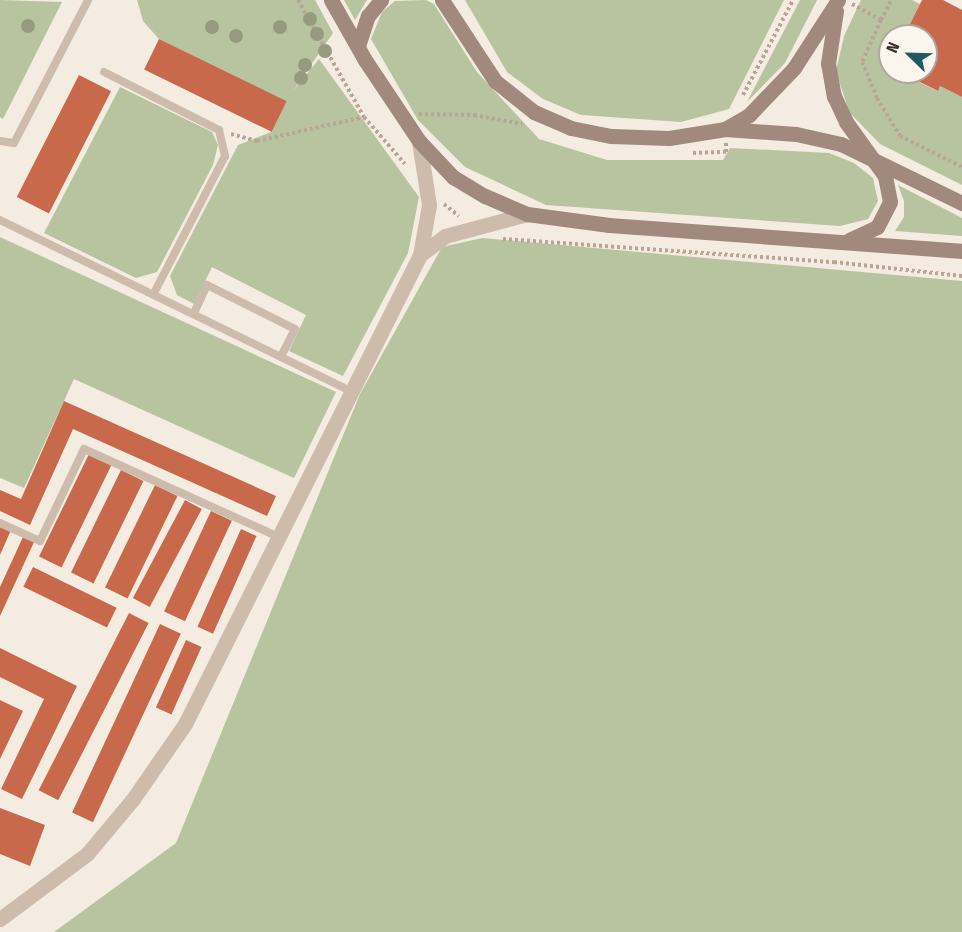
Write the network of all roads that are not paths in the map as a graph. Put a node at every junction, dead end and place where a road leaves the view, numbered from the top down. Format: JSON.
{"nodes":[{"id":1,"x":88,"y":0,"type":"edge"},
{"id":2,"x":331,"y":0,"type":"edge"},
{"id":3,"x":381,"y":0,"type":"edge"},
{"id":4,"x":442,"y":0,"type":"edge"},
{"id":5,"x":838,"y":0,"type":"edge"},
{"id":6,"x":358,"y":46,"type":"junction"},
{"id":7,"x":104,"y":72,"type":"dead end"},
{"id":8,"x":725,"y":129,"type":"junction"},
{"id":9,"x":0,"y":141,"type":"edge"},
{"id":10,"x":419,"y":141,"type":"junction"},
{"id":11,"x":868,"y":154,"type":"junction"},
{"id":12,"x":962,"y":203,"type":"edge"},
{"id":13,"x":527,"y":214,"type":"junction"},
{"id":14,"x":0,"y":220,"type":"edge"},
{"id":15,"x":849,"y":240,"type":"junction"},
{"id":16,"x":962,"y":251,"type":"edge"},
{"id":17,"x":420,"y":255,"type":"junction"},
{"id":18,"x":154,"y":293,"type":"junction"},
{"id":19,"x":194,"y":313,"type":"junction"},
{"id":20,"x":281,"y":357,"type":"junction"},
{"id":21,"x":349,"y":390,"type":"junction"},
{"id":22,"x":0,"y":523,"type":"edge"},
{"id":23,"x":279,"y":537,"type":"junction"},
{"id":24,"x":0,"y":919,"type":"edge"}],
"edges":[{"from":1,"to":9,"type":"lane"},
{"from":2,"to":6,"type":"street"},
{"from":3,"to":6,"type":"street"},
{"from":4,"to":8,"type":"street"},
{"from":5,"to":8,"type":"street"},
{"from":5,"to":11,"type":"street"},
{"from":6,"to":10,"type":"street"},
{"from":7,"to":18,"type":"lane"},
{"from":8,"to":11,"type":"street"},
{"from":10,"to":13,"type":"street"},
{"from":10,"to":17,"type":"street"},
{"from":11,"to":12,"type":"street"},
{"from":11,"to":15,"type":"street"},
{"from":13,"to":15,"type":"street"},
{"from":13,"to":17,"type":"street"},
{"from":14,"to":18,"type":"lane"},
{"from":15,"to":16,"type":"street"},
{"from":17,"to":21,"type":"street"},
{"from":18,"to":19,"type":"lane"},
{"from":19,"to":20,"type":"lane"},
{"from":19,"to":20,"type":"lane"},
{"from":20,"to":21,"type":"lane"},
{"from":21,"to":23,"type":"street"},
{"from":22,"to":23,"type":"lane"},
{"from":23,"to":24,"type":"street"}]}
